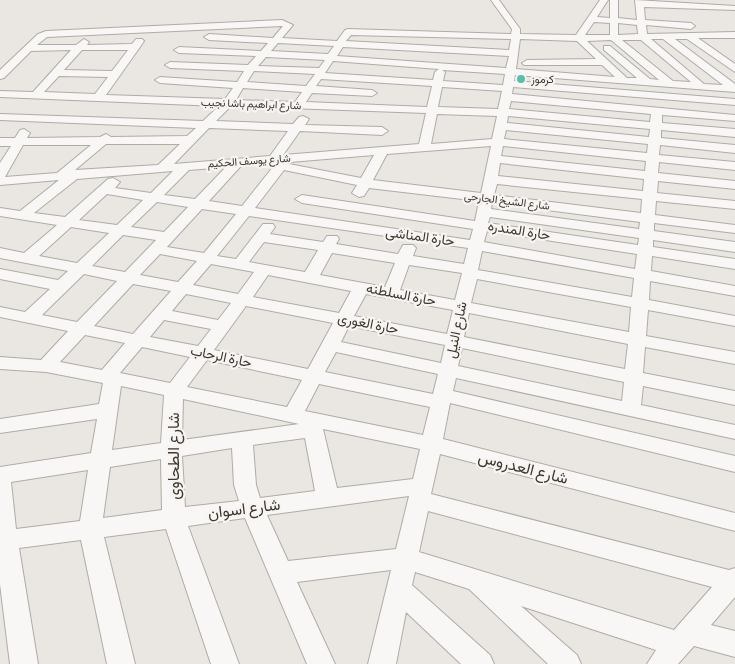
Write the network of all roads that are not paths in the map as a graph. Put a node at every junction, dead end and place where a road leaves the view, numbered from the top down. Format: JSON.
{"nodes":[{"id":1,"x":495,"y":0,"type":"edge"},
{"id":2,"x":604,"y":0,"type":"edge"},
{"id":3,"x":614,"y":0,"type":"edge"},
{"id":4,"x":707,"y":0,"type":"edge"},
{"id":5,"x":639,"y":2,"type":"edge"},
{"id":6,"x":734,"y":8,"type":"edge"},
{"id":7,"x":683,"y":13,"type":"edge"},
{"id":8,"x":660,"y":16,"type":"dead end"},
{"id":9,"x":641,"y":18,"type":"junction"},
{"id":10,"x":592,"y":19,"type":"junction"},
{"id":11,"x":614,"y":20,"type":"junction"},
{"id":12,"x":708,"y":27,"type":"junction"},
{"id":13,"x":147,"y":30,"type":"junction"},
{"id":14,"x":121,"y":31,"type":"junction"},
{"id":15,"x":735,"y":31,"type":"edge"},
{"id":16,"x":93,"y":32,"type":"junction"},
{"id":17,"x":396,"y":34,"type":"junction"},
{"id":18,"x":447,"y":35,"type":"junction"},
{"id":19,"x":719,"y":35,"type":"junction"},
{"id":20,"x":665,"y":36,"type":"junction"},
{"id":21,"x":691,"y":36,"type":"junction"},
{"id":22,"x":643,"y":37,"type":"junction"},
{"id":23,"x":549,"y":38,"type":"junction"},
{"id":24,"x":579,"y":38,"type":"junction"},
{"id":25,"x":596,"y":38,"type":"junction"},
{"id":26,"x":614,"y":38,"type":"junction"},
{"id":27,"x":185,"y":39,"type":"junction"},
{"id":28,"x":276,"y":40,"type":"junction"},
{"id":29,"x":340,"y":44,"type":"junction"},
{"id":30,"x":391,"y":46,"type":"junction"},
{"id":31,"x":735,"y":46,"type":"edge"},
{"id":32,"x":135,"y":47,"type":"junction"},
{"id":33,"x":28,"y":48,"type":"junction"},
{"id":34,"x":79,"y":48,"type":"junction"},
{"id":35,"x":106,"y":48,"type":"junction"},
{"id":36,"x":444,"y":49,"type":"junction"},
{"id":37,"x":578,"y":51,"type":"dead end"},
{"id":38,"x":594,"y":51,"type":"junction"},
{"id":39,"x":264,"y":54,"type":"junction"},
{"id":40,"x":330,"y":58,"type":"junction"},
{"id":41,"x":385,"y":62,"type":"junction"},
{"id":42,"x":571,"y":62,"type":"junction"},
{"id":43,"x":606,"y":62,"type":"junction"},
{"id":44,"x":170,"y":64,"type":"junction"},
{"id":45,"x":441,"y":66,"type":"junction"},
{"id":46,"x":734,"y":67,"type":"edge"},
{"id":47,"x":251,"y":68,"type":"junction"},
{"id":48,"x":56,"y":73,"type":"junction"},
{"id":49,"x":84,"y":74,"type":"junction"},
{"id":50,"x":115,"y":74,"type":"junction"},
{"id":51,"x":319,"y":74,"type":"junction"},
{"id":52,"x":0,"y":76,"type":"edge"},
{"id":53,"x":584,"y":77,"type":"junction"},
{"id":54,"x":604,"y":79,"type":"junction"},
{"id":55,"x":160,"y":80,"type":"junction"},
{"id":56,"x":378,"y":80,"type":"junction"},
{"id":57,"x":626,"y":80,"type":"junction"},
{"id":58,"x":647,"y":82,"type":"junction"},
{"id":59,"x":437,"y":84,"type":"junction"},
{"id":60,"x":670,"y":84,"type":"junction"},
{"id":61,"x":240,"y":85,"type":"junction"},
{"id":62,"x":700,"y":86,"type":"junction"},
{"id":63,"x":309,"y":89,"type":"junction"},
{"id":64,"x":508,"y":89,"type":"junction"},
{"id":65,"x":735,"y":89,"type":"edge"},
{"id":66,"x":604,"y":92,"type":"junction"},
{"id":67,"x":372,"y":93,"type":"junction"},
{"id":68,"x":0,"y":94,"type":"edge"},
{"id":69,"x":40,"y":96,"type":"junction"},
{"id":70,"x":98,"y":98,"type":"junction"},
{"id":71,"x":702,"y":99,"type":"junction"},
{"id":72,"x":735,"y":102,"type":"edge"},
{"id":73,"x":228,"y":103,"type":"junction"},
{"id":74,"x":298,"y":106,"type":"junction"},
{"id":75,"x":312,"y":106,"type":"junction"},
{"id":76,"x":604,"y":106,"type":"junction"},
{"id":77,"x":366,"y":109,"type":"junction"},
{"id":78,"x":387,"y":110,"type":"junction"},
{"id":79,"x":431,"y":111,"type":"junction"},
{"id":80,"x":139,"y":112,"type":"junction"},
{"id":81,"x":706,"y":115,"type":"junction"},
{"id":82,"x":0,"y":117,"type":"edge"},
{"id":83,"x":32,"y":118,"type":"junction"},
{"id":84,"x":735,"y":118,"type":"edge"},
{"id":85,"x":207,"y":123,"type":"junction"},
{"id":86,"x":232,"y":124,"type":"junction"},
{"id":87,"x":256,"y":125,"type":"junction"},
{"id":88,"x":656,"y":126,"type":"junction"},
{"id":89,"x":297,"y":127,"type":"junction"},
{"id":90,"x":382,"y":131,"type":"junction"},
{"id":91,"x":735,"y":133,"type":"edge"},
{"id":92,"x":221,"y":138,"type":"dead end"},
{"id":93,"x":246,"y":138,"type":"dead end"},
{"id":94,"x":190,"y":140,"type":"junction"},
{"id":95,"x":19,"y":141,"type":"junction"},
{"id":96,"x":104,"y":141,"type":"junction"},
{"id":97,"x":0,"y":142,"type":"edge"},
{"id":98,"x":424,"y":148,"type":"junction"},
{"id":99,"x":735,"y":149,"type":"edge"},
{"id":100,"x":380,"y":151,"type":"junction"},
{"id":101,"x":654,"y":158,"type":"junction"},
{"id":102,"x":281,"y":161,"type":"junction"},
{"id":103,"x":238,"y":162,"type":"junction"},
{"id":104,"x":186,"y":166,"type":"junction"},
{"id":105,"x":735,"y":166,"type":"edge"},
{"id":106,"x":163,"y":168,"type":"junction"},
{"id":107,"x":127,"y":170,"type":"junction"},
{"id":108,"x":0,"y":174,"type":"edge"},
{"id":109,"x":320,"y":174,"type":"junction"},
{"id":110,"x":69,"y":175,"type":"junction"},
{"id":111,"x":650,"y":176,"type":"junction"},
{"id":112,"x":491,"y":179,"type":"junction"},
{"id":113,"x":0,"y":181,"type":"edge"},
{"id":114,"x":364,"y":183,"type":"junction"},
{"id":115,"x":735,"y":185,"type":"edge"},
{"id":116,"x":104,"y":190,"type":"junction"},
{"id":117,"x":429,"y":192,"type":"junction"},
{"id":118,"x":649,"y":195,"type":"junction"},
{"id":119,"x":153,"y":198,"type":"junction"},
{"id":120,"x":302,"y":199,"type":"junction"},
{"id":121,"x":198,"y":204,"type":"junction"},
{"id":122,"x":735,"y":205,"type":"edge"},
{"id":123,"x":351,"y":206,"type":"junction"},
{"id":124,"x":246,"y":211,"type":"junction"},
{"id":125,"x":0,"y":212,"type":"edge"},
{"id":126,"x":483,"y":212,"type":"junction"},
{"id":127,"x":24,"y":216,"type":"junction"},
{"id":128,"x":420,"y":216,"type":"junction"},
{"id":129,"x":283,"y":217,"type":"junction"},
{"id":130,"x":647,"y":218,"type":"junction"},
{"id":131,"x":68,"y":222,"type":"junction"},
{"id":132,"x":340,"y":225,"type":"junction"},
{"id":133,"x":735,"y":229,"type":"edge"},
{"id":134,"x":120,"y":230,"type":"junction"},
{"id":135,"x":261,"y":236,"type":"junction"},
{"id":136,"x":413,"y":236,"type":"junction"},
{"id":137,"x":645,"y":242,"type":"junction"},
{"id":138,"x":161,"y":243,"type":"junction"},
{"id":139,"x":476,"y":245,"type":"junction"},
{"id":140,"x":328,"y":247,"type":"junction"},
{"id":141,"x":735,"y":247,"type":"edge"},
{"id":142,"x":0,"y":253,"type":"edge"},
{"id":143,"x":28,"y":258,"type":"junction"},
{"id":144,"x":208,"y":258,"type":"junction"},
{"id":145,"x":404,"y":259,"type":"junction"},
{"id":146,"x":240,"y":264,"type":"junction"},
{"id":147,"x":735,"y":264,"type":"edge"},
{"id":148,"x":80,"y":268,"type":"junction"},
{"id":149,"x":265,"y":269,"type":"junction"},
{"id":150,"x":470,"y":272,"type":"junction"},
{"id":151,"x":0,"y":274,"type":"edge"},
{"id":152,"x":642,"y":275,"type":"junction"},
{"id":153,"x":128,"y":278,"type":"junction"},
{"id":154,"x":310,"y":278,"type":"junction"},
{"id":155,"x":62,"y":286,"type":"junction"},
{"id":156,"x":361,"y":287,"type":"junction"},
{"id":157,"x":182,"y":288,"type":"junction"},
{"id":158,"x":735,"y":291,"type":"edge"},
{"id":159,"x":392,"y":293,"type":"junction"},
{"id":160,"x":243,"y":300,"type":"junction"},
{"id":161,"x":640,"y":304,"type":"junction"},
{"id":162,"x":462,"y":307,"type":"junction"},
{"id":163,"x":0,"y":312,"type":"edge"},
{"id":164,"x":160,"y":314,"type":"junction"},
{"id":165,"x":29,"y":318,"type":"junction"},
{"id":166,"x":344,"y":319,"type":"junction"},
{"id":167,"x":735,"y":321,"type":"edge"},
{"id":168,"x":223,"y":326,"type":"junction"},
{"id":169,"x":80,"y":328,"type":"junction"},
{"id":170,"x":636,"y":339,"type":"junction"},
{"id":171,"x":137,"y":340,"type":"junction"},
{"id":172,"x":455,"y":341,"type":"junction"},
{"id":173,"x":330,"y":345,"type":"junction"},
{"id":174,"x":203,"y":354,"type":"junction"},
{"id":175,"x":735,"y":358,"type":"edge"},
{"id":176,"x":0,"y":363,"type":"edge"},
{"id":177,"x":46,"y":366,"type":"junction"},
{"id":178,"x":449,"y":370,"type":"junction"},
{"id":179,"x":314,"y":376,"type":"junction"},
{"id":180,"x":109,"y":377,"type":"junction"},
{"id":181,"x":633,"y":377,"type":"junction"},
{"id":182,"x":174,"y":391,"type":"junction"},
{"id":183,"x":735,"y":398,"type":"edge"},
{"id":184,"x":442,"y":399,"type":"junction"},
{"id":185,"x":631,"y":409,"type":"junction"},
{"id":186,"x":107,"y":410,"type":"junction"},
{"id":187,"x":305,"y":421,"type":"junction"},
{"id":188,"x":0,"y":426,"type":"edge"},
{"id":189,"x":735,"y":432,"type":"edge"},
{"id":190,"x":242,"y":440,"type":"junction"},
{"id":191,"x":432,"y":444,"type":"junction"},
{"id":192,"x":171,"y":450,"type":"junction"},
{"id":193,"x":99,"y":461,"type":"junction"},
{"id":194,"x":735,"y":464,"type":"edge"},
{"id":195,"x":0,"y":475,"type":"edge"},
{"id":196,"x":0,"y":482,"type":"edge"},
{"id":197,"x":421,"y":493,"type":"junction"},
{"id":198,"x":328,"y":499,"type":"junction"},
{"id":199,"x":252,"y":508,"type":"junction"},
{"id":200,"x":174,"y":518,"type":"junction"},
{"id":201,"x":735,"y":522,"type":"edge"},
{"id":202,"x":90,"y":529,"type":"junction"},
{"id":203,"x":4,"y":536,"type":"edge"},
{"id":204,"x":405,"y":558,"type":"junction"},
{"id":205,"x":281,"y":573,"type":"junction"},
{"id":206,"x":474,"y":580,"type":"junction"},
{"id":207,"x":734,"y":581,"type":"edge"},
{"id":208,"x":398,"y":588,"type":"junction"},
{"id":209,"x":735,"y":644,"type":"edge"},
{"id":210,"x":673,"y":652,"type":"edge"},
{"id":211,"x":24,"y":664,"type":"edge"},
{"id":212,"x":121,"y":664,"type":"edge"},
{"id":213,"x":225,"y":664,"type":"edge"},
{"id":214,"x":321,"y":664,"type":"edge"},
{"id":215,"x":381,"y":664,"type":"edge"},
{"id":216,"x":480,"y":664,"type":"edge"},
{"id":217,"x":567,"y":664,"type":"edge"}],
"edges":[{"from":1,"to":64,"type":"street"},
{"from":2,"to":10,"type":"street"},
{"from":3,"to":11,"type":"street"},
{"from":4,"to":6,"type":"street"},
{"from":5,"to":7,"type":"street"},
{"from":5,"to":9,"type":"street"},
{"from":6,"to":7,"type":"street"},
{"from":7,"to":9,"type":"street"},
{"from":7,"to":12,"type":"street"},
{"from":7,"to":21,"type":"street"},
{"from":8,"to":9,"type":"street"},
{"from":9,"to":11,"type":"street"},
{"from":9,"to":22,"type":"street"},
{"from":10,"to":11,"type":"street"},
{"from":10,"to":24,"type":"street"},
{"from":11,"to":26,"type":"street"},
{"from":12,"to":15,"type":"street"},
{"from":12,"to":19,"type":"street"},
{"from":13,"to":14,"type":"street"},
{"from":13,"to":27,"type":"street"},
{"from":13,"to":32,"type":"street"},
{"from":14,"to":16,"type":"street"},
{"from":14,"to":35,"type":"street"},
{"from":15,"to":19,"type":"street"},
{"from":16,"to":33,"type":"street"},
{"from":16,"to":34,"type":"street"},
{"from":17,"to":18,"type":"street"},
{"from":17,"to":29,"type":"street"},
{"from":17,"to":30,"type":"street"},
{"from":18,"to":36,"type":"street"},
{"from":18,"to":64,"type":"street"},
{"from":19,"to":21,"type":"street"},
{"from":19,"to":31,"type":"street"},
{"from":20,"to":21,"type":"street"},
{"from":20,"to":22,"type":"street"},
{"from":20,"to":65,"type":"street"},
{"from":21,"to":46,"type":"street"},
{"from":22,"to":26,"type":"street"},
{"from":22,"to":62,"type":"street"},
{"from":23,"to":24,"type":"street"},
{"from":23,"to":42,"type":"street"},
{"from":23,"to":64,"type":"street"},
{"from":24,"to":25,"type":"street"},
{"from":24,"to":38,"type":"street"},
{"from":25,"to":26,"type":"street"},
{"from":25,"to":58,"type":"street"},
{"from":26,"to":60,"type":"street"},
{"from":27,"to":28,"type":"street"},
{"from":27,"to":28,"type":"street"},
{"from":27,"to":39,"type":"street"},
{"from":27,"to":44,"type":"street"},
{"from":28,"to":29,"type":"street"},
{"from":28,"to":39,"type":"street"},
{"from":29,"to":30,"type":"street"},
{"from":29,"to":40,"type":"street"},
{"from":30,"to":36,"type":"street"},
{"from":30,"to":41,"type":"street"},
{"from":32,"to":35,"type":"street"},
{"from":32,"to":50,"type":"street"},
{"from":33,"to":34,"type":"street"},
{"from":33,"to":52,"type":"street"},
{"from":34,"to":35,"type":"street"},
{"from":34,"to":48,"type":"street"},
{"from":35,"to":49,"type":"street"},
{"from":36,"to":45,"type":"street"},
{"from":36,"to":64,"type":"street"},
{"from":37,"to":38,"type":"street"},
{"from":38,"to":43,"type":"street"},
{"from":39,"to":40,"type":"street"},
{"from":39,"to":47,"type":"street"},
{"from":40,"to":41,"type":"street"},
{"from":40,"to":51,"type":"street"},
{"from":41,"to":45,"type":"street"},
{"from":41,"to":56,"type":"street"},
{"from":42,"to":43,"type":"street"},
{"from":42,"to":53,"type":"street"},
{"from":42,"to":64,"type":"street"},
{"from":43,"to":57,"type":"street"},
{"from":44,"to":47,"type":"street"},
{"from":44,"to":55,"type":"street"},
{"from":45,"to":59,"type":"street"},
{"from":45,"to":64,"type":"street"},
{"from":47,"to":51,"type":"street"},
{"from":47,"to":61,"type":"street"},
{"from":48,"to":49,"type":"street"},
{"from":48,"to":69,"type":"street"},
{"from":49,"to":50,"type":"street"},
{"from":50,"to":70,"type":"street"},
{"from":51,"to":56,"type":"street"},
{"from":51,"to":63,"type":"street"},
{"from":53,"to":54,"type":"street"},
{"from":53,"to":64,"type":"street"},
{"from":54,"to":57,"type":"street"},
{"from":54,"to":66,"type":"street"},
{"from":55,"to":61,"type":"street"},
{"from":55,"to":80,"type":"street"},
{"from":56,"to":59,"type":"street"},
{"from":56,"to":67,"type":"street"},
{"from":57,"to":58,"type":"street"},
{"from":58,"to":60,"type":"street"},
{"from":59,"to":64,"type":"street"},
{"from":59,"to":79,"type":"street"},
{"from":60,"to":62,"type":"street"},
{"from":61,"to":63,"type":"street"},
{"from":61,"to":73,"type":"street"},
{"from":62,"to":65,"type":"street"},
{"from":62,"to":71,"type":"street"},
{"from":63,"to":67,"type":"street"},
{"from":63,"to":74,"type":"street"},
{"from":64,"to":66,"type":"street"},
{"from":64,"to":76,"type":"street"},
{"from":64,"to":79,"type":"street","name":"شارع ابراهيم باشا نجيب"},
{"from":64,"to":88,"type":"street"},
{"from":64,"to":98,"type":"street","name":"شارع يوسف الحكيم"},
{"from":64,"to":101,"type":"street"},
{"from":64,"to":111,"type":"street"},
{"from":64,"to":112,"type":"street","name":"شارع النيل"},
{"from":66,"to":71,"type":"street"},
{"from":66,"to":76,"type":"street"},
{"from":67,"to":77,"type":"street"},
{"from":68,"to":69,"type":"street","name":"شارع ابراهيم باشا نجيب"},
{"from":69,"to":70,"type":"street","name":"شارع ابراهيم باشا نجيب"},
{"from":69,"to":83,"type":"street"},
{"from":70,"to":80,"type":"street","name":"شارع ابراهيم باشا نجيب"},
{"from":71,"to":72,"type":"street"},
{"from":71,"to":81,"type":"street"},
{"from":73,"to":74,"type":"street","name":"شارع ابراهيم باشا نجيب"},
{"from":73,"to":80,"type":"street","name":"شارع ابراهيم باشا نجيب"},
{"from":73,"to":85,"type":"street"},
{"from":74,"to":75,"type":"street","name":"شارع ابراهيم باشا نجيب"},
{"from":75,"to":77,"type":"street","name":"شارع ابراهيم باشا نجيب"},
{"from":75,"to":89,"type":"street"},
{"from":76,"to":88,"type":"street"},
{"from":77,"to":78,"type":"street","name":"شارع ابراهيم باشا نجيب"},
{"from":78,"to":79,"type":"street","name":"شارع ابراهيم باشا نجيب"},
{"from":78,"to":90,"type":"street"},
{"from":79,"to":98,"type":"street"},
{"from":80,"to":83,"type":"street"},
{"from":80,"to":85,"type":"street"},
{"from":80,"to":96,"type":"street"},
{"from":81,"to":84,"type":"street"},
{"from":81,"to":88,"type":"street"},
{"from":82,"to":83,"type":"street"},
{"from":83,"to":95,"type":"street"},
{"from":85,"to":86,"type":"street"},
{"from":85,"to":94,"type":"street"},
{"from":86,"to":87,"type":"street"},
{"from":86,"to":92,"type":"street"},
{"from":87,"to":89,"type":"street"},
{"from":87,"to":93,"type":"street"},
{"from":88,"to":91,"type":"street"},
{"from":88,"to":99,"type":"street"},
{"from":88,"to":101,"type":"street"},
{"from":89,"to":90,"type":"street"},
{"from":89,"to":102,"type":"street"},
{"from":90,"to":100,"type":"street"},
{"from":94,"to":96,"type":"street"},
{"from":94,"to":106,"type":"street"},
{"from":95,"to":96,"type":"street"},
{"from":95,"to":97,"type":"street"},
{"from":95,"to":108,"type":"street"},
{"from":96,"to":110,"type":"street"},
{"from":98,"to":100,"type":"street","name":"شارع يوسف الحكيم"},
{"from":100,"to":102,"type":"street","name":"شارع يوسف الحكيم"},
{"from":100,"to":114,"type":"street"},
{"from":101,"to":105,"type":"street"},
{"from":101,"to":111,"type":"street"},
{"from":102,"to":103,"type":"street","name":"شارع يوسف الحكيم"},
{"from":102,"to":109,"type":"street","name":"شارع الشيخ الجارحى"},
{"from":102,"to":124,"type":"street"},
{"from":103,"to":104,"type":"street","name":"شارع يوسف الحكيم"},
{"from":103,"to":121,"type":"street"},
{"from":104,"to":106,"type":"street","name":"شارع يوسف الحكيم"},
{"from":104,"to":119,"type":"street"},
{"from":106,"to":107,"type":"street","name":"شارع يوسف الحكيم"},
{"from":107,"to":110,"type":"street","name":"شارع يوسف الحكيم"},
{"from":107,"to":116,"type":"street"},
{"from":109,"to":114,"type":"street","name":"شارع الشيخ الجارحى"},
{"from":109,"to":120,"type":"street"},
{"from":110,"to":113,"type":"street","name":"شارع يوسف الحكيم"},
{"from":110,"to":127,"type":"street"},
{"from":111,"to":115,"type":"street"},
{"from":111,"to":118,"type":"street"},
{"from":112,"to":118,"type":"street"},
{"from":112,"to":126,"type":"street","name":"شارع النيل"},
{"from":114,"to":117,"type":"street","name":"شارع الشيخ الجارحى"},
{"from":114,"to":123,"type":"street"},
{"from":116,"to":119,"type":"street","name":"حارة المناشى"},
{"from":116,"to":131,"type":"street"},
{"from":117,"to":126,"type":"street","name":"شارع الشيخ الجارحى"},
{"from":117,"to":128,"type":"street"},
{"from":118,"to":122,"type":"street"},
{"from":118,"to":130,"type":"street"},
{"from":119,"to":121,"type":"street","name":"حارة المناشى"},
{"from":119,"to":134,"type":"street"},
{"from":120,"to":123,"type":"street","name":"حارة المندره"},
{"from":120,"to":129,"type":"street"},
{"from":121,"to":124,"type":"street","name":"حارة المناشى"},
{"from":121,"to":138,"type":"street"},
{"from":123,"to":128,"type":"street","name":"حارة المندره"},
{"from":123,"to":132,"type":"street"},
{"from":124,"to":129,"type":"street","name":"حارة المناشى"},
{"from":124,"to":144,"type":"street"},
{"from":125,"to":127,"type":"street","name":"حارة السلطنه"},
{"from":126,"to":128,"type":"street","name":"حارة المندره"},
{"from":126,"to":130,"type":"street","name":"شارع الشيخ الجارحى"},
{"from":126,"to":137,"type":"street","name":"حارة المندره"},
{"from":126,"to":139,"type":"street","name":"شارع النيل"},
{"from":127,"to":131,"type":"street","name":"حارة السلطنه"},
{"from":128,"to":136,"type":"street"},
{"from":129,"to":132,"type":"street","name":"حارة المناشى"},
{"from":129,"to":135,"type":"street"},
{"from":130,"to":133,"type":"street","name":"شارع الشيخ الجارحى"},
{"from":130,"to":137,"type":"street"},
{"from":131,"to":134,"type":"street","name":"حارة السلطنه"},
{"from":131,"to":143,"type":"street"},
{"from":132,"to":136,"type":"street","name":"حارة المناشى"},
{"from":132,"to":140,"type":"street"},
{"from":134,"to":138,"type":"street","name":"حارة السلطنه"},
{"from":134,"to":148,"type":"street"},
{"from":135,"to":140,"type":"street"},
{"from":135,"to":146,"type":"street"},
{"from":136,"to":139,"type":"street","name":"حارة المناشى"},
{"from":136,"to":145,"type":"street"},
{"from":137,"to":141,"type":"street"},
{"from":137,"to":147,"type":"street","name":"حارة المندره"},
{"from":137,"to":152,"type":"street"},
{"from":138,"to":144,"type":"street","name":"حارة السلطنه"},
{"from":138,"to":153,"type":"street"},
{"from":139,"to":150,"type":"street","name":"شارع النيل"},
{"from":139,"to":152,"type":"street","name":"حارة المناشى"},
{"from":140,"to":145,"type":"street"},
{"from":140,"to":154,"type":"street"},
{"from":142,"to":143,"type":"street","name":"حارة الغورى"},
{"from":143,"to":148,"type":"street","name":"حارة الغورى"},
{"from":144,"to":146,"type":"street","name":"حارة السلطنه"},
{"from":144,"to":157,"type":"street"},
{"from":145,"to":150,"type":"street"},
{"from":145,"to":159,"type":"street"},
{"from":146,"to":149,"type":"street","name":"حارة السلطنه"},
{"from":148,"to":153,"type":"street","name":"حارة الغورى"},
{"from":148,"to":155,"type":"street"},
{"from":149,"to":154,"type":"street","name":"حارة السلطنه"},
{"from":149,"to":160,"type":"street"},
{"from":150,"to":161,"type":"street"},
{"from":150,"to":162,"type":"street","name":"شارع النيل"},
{"from":151,"to":155,"type":"street"},
{"from":152,"to":158,"type":"street","name":"حارة المناشى"},
{"from":152,"to":161,"type":"street"},
{"from":153,"to":157,"type":"street","name":"حارة الغورى"},
{"from":153,"to":169,"type":"street"},
{"from":154,"to":156,"type":"street","name":"حارة السلطنه"},
{"from":155,"to":165,"type":"street"},
{"from":156,"to":159,"type":"street","name":"حارة السلطنه"},
{"from":156,"to":166,"type":"street"},
{"from":157,"to":160,"type":"street","name":"حارة الغورى"},
{"from":157,"to":164,"type":"street"},
{"from":159,"to":162,"type":"street","name":"حارة السلطنه"},
{"from":160,"to":166,"type":"street","name":"حارة الغورى"},
{"from":160,"to":168,"type":"street"},
{"from":161,"to":167,"type":"street"},
{"from":161,"to":170,"type":"street"},
{"from":162,"to":170,"type":"street","name":"حارة السلطنه"},
{"from":162,"to":172,"type":"street","name":"شارع النيل"},
{"from":163,"to":165,"type":"street","name":"حارة الرحاب"},
{"from":164,"to":168,"type":"street"},
{"from":164,"to":171,"type":"street"},
{"from":165,"to":169,"type":"street","name":"حارة الرحاب"},
{"from":166,"to":172,"type":"street","name":"حارة الغورى"},
{"from":166,"to":173,"type":"street"},
{"from":168,"to":174,"type":"street"},
{"from":169,"to":171,"type":"street","name":"حارة الرحاب"},
{"from":169,"to":177,"type":"street"},
{"from":170,"to":175,"type":"street","name":"حارة السلطنه"},
{"from":170,"to":181,"type":"street"},
{"from":171,"to":174,"type":"street","name":"حارة الرحاب"},
{"from":171,"to":180,"type":"street"},
{"from":172,"to":178,"type":"street","name":"شارع النيل"},
{"from":172,"to":181,"type":"street","name":"حارة الغورى"},
{"from":173,"to":178,"type":"street"},
{"from":173,"to":179,"type":"street"},
{"from":174,"to":179,"type":"street","name":"حارة الرحاب"},
{"from":174,"to":182,"type":"street"},
{"from":176,"to":177,"type":"street","name":"شارع العدروس"},
{"from":177,"to":180,"type":"street","name":"شارع العدروس"},
{"from":178,"to":184,"type":"street","name":"شارع النيل"},
{"from":178,"to":185,"type":"street"},
{"from":179,"to":184,"type":"street","name":"حارة الرحاب"},
{"from":179,"to":187,"type":"street"},
{"from":180,"to":182,"type":"street","name":"شارع العدروس"},
{"from":180,"to":186,"type":"street"},
{"from":181,"to":183,"type":"street","name":"حارة الغورى"},
{"from":181,"to":185,"type":"street"},
{"from":182,"to":187,"type":"street","name":"شارع العدروس"},
{"from":182,"to":192,"type":"street","name":"شارع الطحاوى"},
{"from":184,"to":191,"type":"street","name":"شارع النيل"},
{"from":184,"to":194,"type":"street","name":"حارة الرحاب"},
{"from":185,"to":189,"type":"street"},
{"from":186,"to":188,"type":"street"},
{"from":186,"to":193,"type":"street"},
{"from":187,"to":190,"type":"street"},
{"from":187,"to":191,"type":"street","name":"شارع العدروس"},
{"from":187,"to":198,"type":"street"},
{"from":190,"to":192,"type":"street"},
{"from":190,"to":199,"type":"street"},
{"from":191,"to":197,"type":"street","name":"شارع النيل"},
{"from":191,"to":201,"type":"street","name":"شارع العدروس"},
{"from":192,"to":193,"type":"street"},
{"from":192,"to":200,"type":"street","name":"شارع الطحاوى"},
{"from":193,"to":195,"type":"street"},
{"from":193,"to":202,"type":"street"},
{"from":196,"to":203,"type":"street"},
{"from":197,"to":198,"type":"street","name":"شارع اسوان"},
{"from":197,"to":204,"type":"street","name":"شارع النيل"},
{"from":197,"to":207,"type":"street"},
{"from":198,"to":199,"type":"street","name":"شارع اسوان"},
{"from":199,"to":200,"type":"street","name":"شارع اسوان"},
{"from":199,"to":205,"type":"street"},
{"from":200,"to":202,"type":"street","name":"شارع اسوان"},
{"from":200,"to":213,"type":"street","name":"شارع الطحاوى"},
{"from":202,"to":203,"type":"street","name":"شارع اسوان"},
{"from":202,"to":212,"type":"street"},
{"from":203,"to":211,"type":"street"},
{"from":204,"to":205,"type":"street"},
{"from":204,"to":206,"type":"street"},
{"from":204,"to":208,"type":"street","name":"شارع النيل"},
{"from":205,"to":214,"type":"street"},
{"from":206,"to":210,"type":"street"},
{"from":206,"to":217,"type":"street"},
{"from":207,"to":210,"type":"street"},
{"from":208,"to":215,"type":"street","name":"شارع النيل"},
{"from":208,"to":216,"type":"street"},
{"from":209,"to":210,"type":"street"}]}
